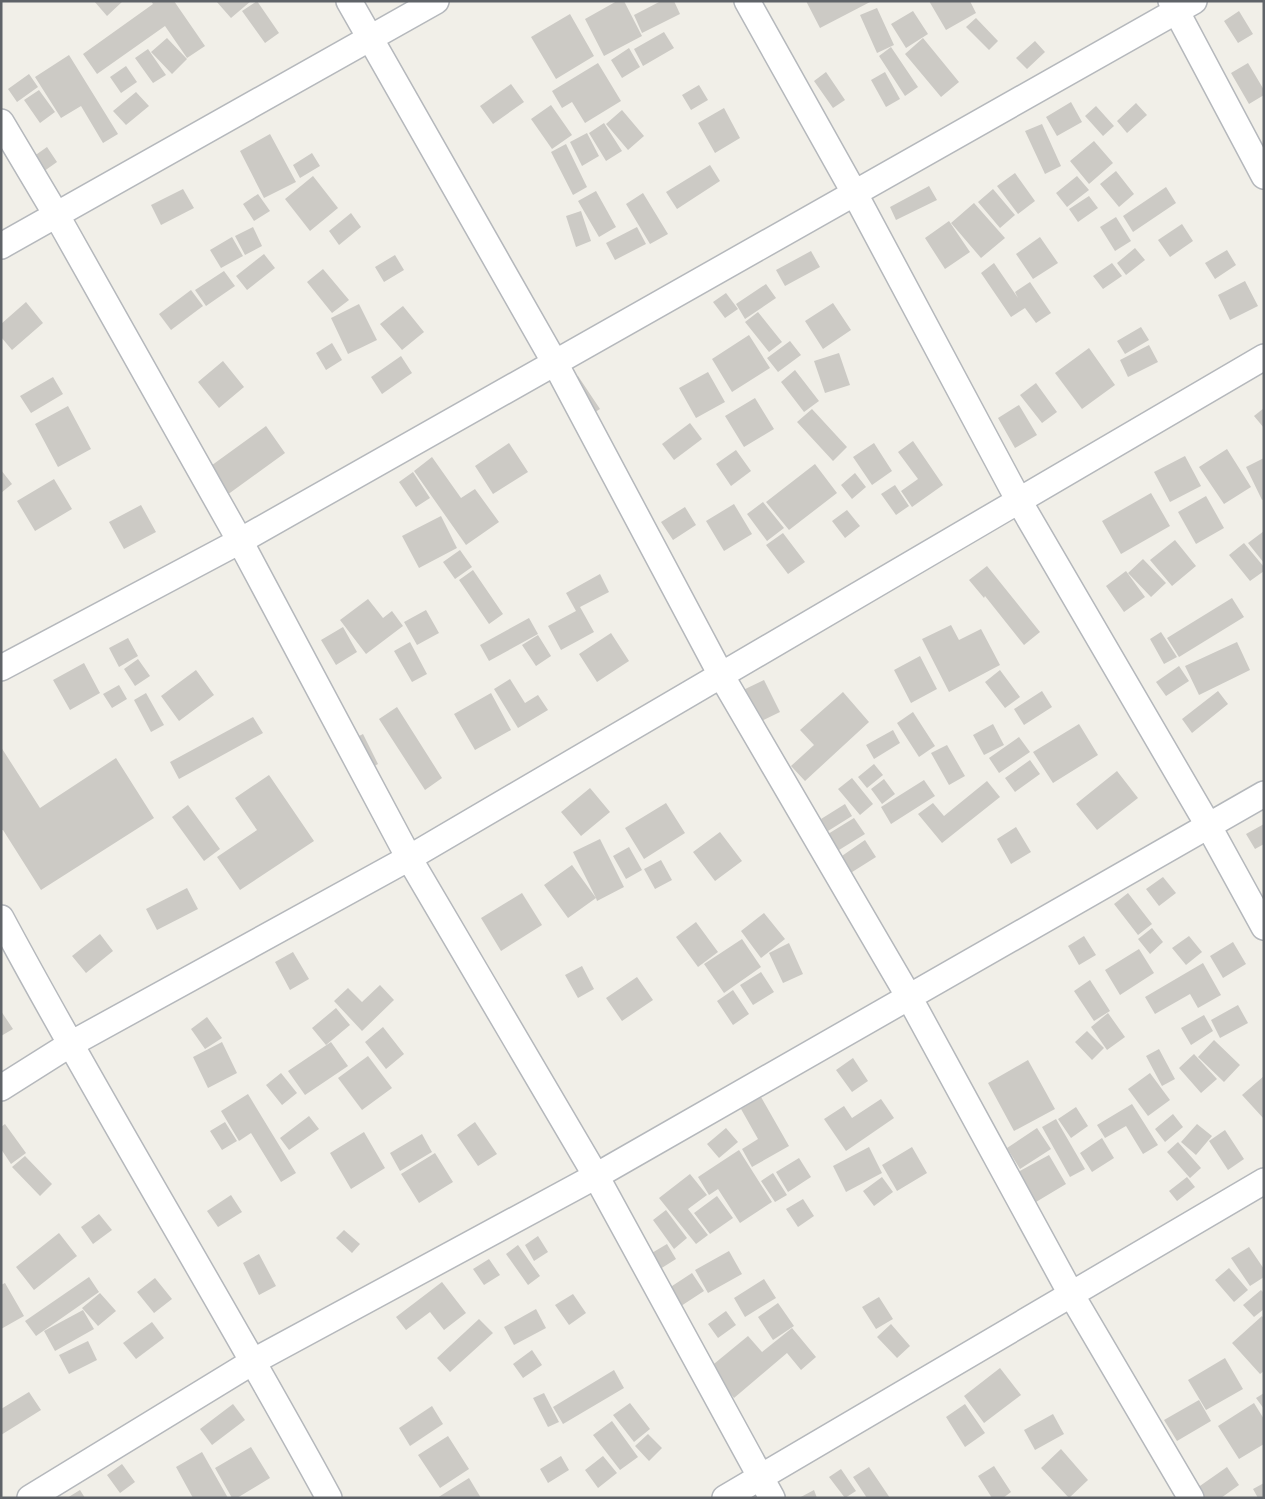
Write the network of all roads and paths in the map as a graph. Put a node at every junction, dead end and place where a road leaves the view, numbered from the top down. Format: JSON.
{"nodes":[{"id":1,"x":349,"y":1,"type":"edge"},
{"id":2,"x":436,"y":1,"type":"edge"},
{"id":3,"x":747,"y":1,"type":"edge"},
{"id":4,"x":1180,"y":5,"type":"edge"},
{"id":5,"x":371,"y":38,"type":"junction"},
{"id":6,"x":1,"y":122,"type":"edge"},
{"id":7,"x":1264,"y":176,"type":"edge"},
{"id":8,"x":855,"y":194,"type":"junction"},
{"id":9,"x":57,"y":216,"type":"junction"},
{"id":10,"x":1,"y":246,"type":"edge"},
{"id":11,"x":1264,"y":357,"type":"edge"},
{"id":12,"x":555,"y":363,"type":"junction"},
{"id":13,"x":1019,"y":501,"type":"junction"},
{"id":14,"x":240,"y":541,"type":"junction"},
{"id":15,"x":1,"y":668,"type":"edge"},
{"id":16,"x":721,"y":675,"type":"junction"},
{"id":17,"x":1264,"y":794,"type":"edge"},
{"id":18,"x":1208,"y":825,"type":"junction"},
{"id":19,"x":409,"y":858,"type":"junction"},
{"id":20,"x":1,"y":918,"type":"edge"},
{"id":21,"x":1264,"y":927,"type":"edge"},
{"id":22,"x":909,"y":997,"type":"junction"},
{"id":23,"x":69,"y":1045,"type":"junction"},
{"id":24,"x":1,"y":1088,"type":"edge"},
{"id":25,"x":596,"y":1176,"type":"junction"},
{"id":26,"x":1264,"y":1181,"type":"edge"},
{"id":27,"x":1072,"y":1294,"type":"junction"},
{"id":28,"x":254,"y":1361,"type":"junction"},
{"id":29,"x":766,"y":1488,"type":"edge"},
{"id":30,"x":30,"y":1498,"type":"edge"},
{"id":31,"x":329,"y":1498,"type":"edge"},
{"id":32,"x":725,"y":1498,"type":"edge"},
{"id":33,"x":1191,"y":1498,"type":"edge"}],
"edges":[{"from":1,"to":5,"type":"street"},
{"from":2,"to":5,"type":"street"},
{"from":3,"to":8,"type":"street"},
{"from":4,"to":7,"type":"street"},
{"from":4,"to":8,"type":"street"},
{"from":5,"to":9,"type":"street"},
{"from":5,"to":12,"type":"street"},
{"from":6,"to":9,"type":"street"},
{"from":8,"to":12,"type":"street"},
{"from":8,"to":13,"type":"street"},
{"from":9,"to":10,"type":"street"},
{"from":9,"to":14,"type":"street"},
{"from":11,"to":13,"type":"street"},
{"from":12,"to":14,"type":"street"},
{"from":12,"to":16,"type":"street"},
{"from":13,"to":16,"type":"street"},
{"from":13,"to":18,"type":"street"},
{"from":14,"to":15,"type":"street"},
{"from":14,"to":19,"type":"street"},
{"from":16,"to":19,"type":"street"},
{"from":16,"to":22,"type":"street"},
{"from":17,"to":18,"type":"street"},
{"from":18,"to":21,"type":"street"},
{"from":18,"to":22,"type":"street"},
{"from":19,"to":23,"type":"street"},
{"from":19,"to":25,"type":"street"},
{"from":20,"to":23,"type":"street"},
{"from":22,"to":25,"type":"street"},
{"from":22,"to":27,"type":"street"},
{"from":23,"to":24,"type":"street"},
{"from":23,"to":28,"type":"street"},
{"from":25,"to":28,"type":"street"},
{"from":25,"to":29,"type":"street"},
{"from":26,"to":27,"type":"street"},
{"from":27,"to":29,"type":"street"},
{"from":27,"to":33,"type":"street"},
{"from":28,"to":30,"type":"street"},
{"from":28,"to":31,"type":"street"},
{"from":29,"to":32,"type":"street"}]}
